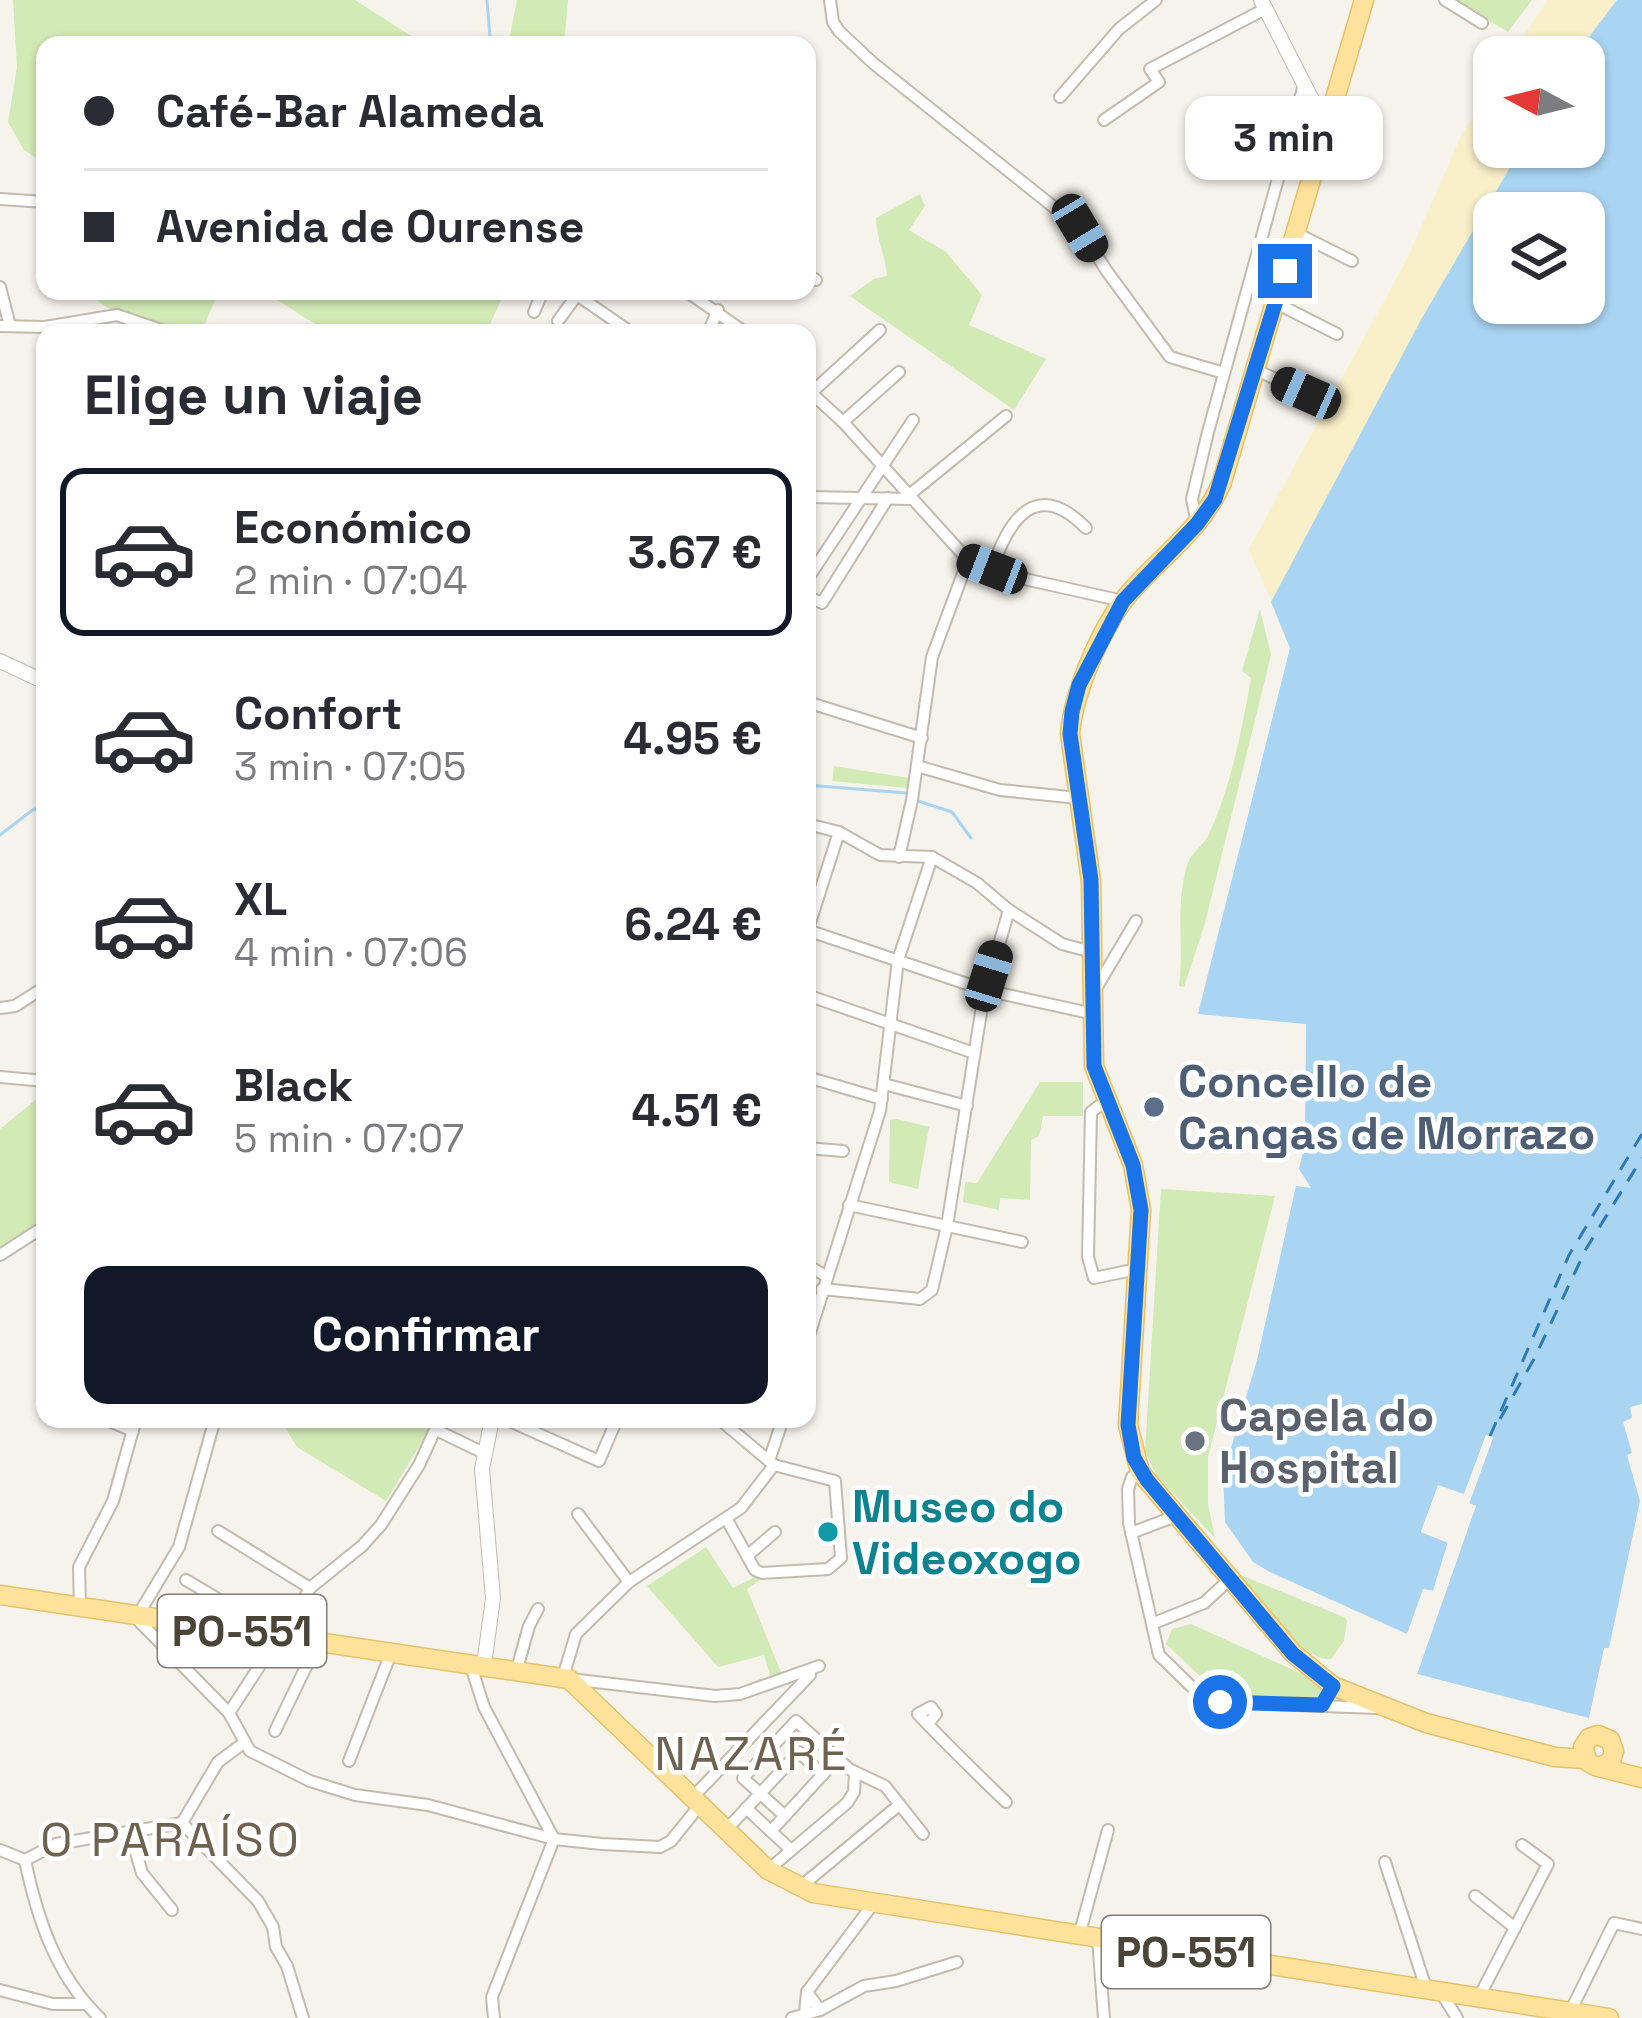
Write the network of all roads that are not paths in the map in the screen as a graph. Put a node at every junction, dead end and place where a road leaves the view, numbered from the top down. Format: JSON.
{"nodes":[{"id":1,"x":830,"y":0,"type":"edge"},
{"id":2,"x":1156,"y":0,"type":"edge"},
{"id":3,"x":1364,"y":0,"type":"edge"},
{"id":4,"x":1445,"y":0,"type":"edge"},
{"id":5,"x":1263,"y":4,"type":"edge"},
{"id":6,"x":1482,"y":23,"type":"dead end"},
{"id":7,"x":1304,"y":88,"type":"junction"},
{"id":8,"x":1060,"y":97,"type":"dead end"},
{"id":9,"x":1104,"y":120,"type":"dead end"},
{"id":10,"x":1326,"y":127,"type":"junction"},
{"id":11,"x":0,"y":200,"type":"edge"},
{"id":12,"x":36,"y":202,"type":"edge"},
{"id":13,"x":1264,"y":228,"type":"junction"},
{"id":14,"x":1295,"y":236,"type":"junction"},
{"id":15,"x":1352,"y":261,"type":"dead end"},
{"id":16,"x":0,"y":286,"type":"edge"},
{"id":17,"x":539,"y":300,"type":"edge"},
{"id":18,"x":573,"y":300,"type":"edge"},
{"id":19,"x":587,"y":300,"type":"edge"},
{"id":20,"x":703,"y":300,"type":"edge"},
{"id":21,"x":1276,"y":303,"type":"junction"},
{"id":22,"x":718,"y":310,"type":"junction"},
{"id":23,"x":534,"y":311,"type":"dead end"},
{"id":24,"x":558,"y":321,"type":"dead end"},
{"id":25,"x":63,"y":324,"type":"edge"},
{"id":26,"x":144,"y":324,"type":"edge"},
{"id":27,"x":620,"y":324,"type":"edge"},
{"id":28,"x":712,"y":324,"type":"edge"},
{"id":29,"x":735,"y":324,"type":"edge"},
{"id":30,"x":5,"y":326,"type":"edge"},
{"id":31,"x":36,"y":327,"type":"edge"},
{"id":32,"x":880,"y":331,"type":"dead end"},
{"id":33,"x":1337,"y":334,"type":"dead end"},
{"id":34,"x":1229,"y":355,"type":"junction"},
{"id":35,"x":1257,"y":368,"type":"junction"},
{"id":36,"x":899,"y":372,"type":"dead end"},
{"id":37,"x":1224,"y":373,"type":"junction"},
{"id":38,"x":816,"y":385,"type":"edge"},
{"id":39,"x":1306,"y":393,"type":"dead end"},
{"id":40,"x":816,"y":397,"type":"edge"},
{"id":41,"x":1006,"y":416,"type":"dead end"},
{"id":42,"x":913,"y":420,"type":"dead end"},
{"id":43,"x":843,"y":422,"type":"junction"},
{"id":44,"x":883,"y":466,"type":"junction"},
{"id":45,"x":816,"y":497,"type":"edge"},
{"id":46,"x":862,"y":497,"type":"junction"},
{"id":47,"x":888,"y":498,"type":"junction"},
{"id":48,"x":909,"y":498,"type":"junction"},
{"id":49,"x":1197,"y":524,"type":"junction"},
{"id":50,"x":1086,"y":529,"type":"dead end"},
{"id":51,"x":968,"y":560,"type":"junction"},
{"id":52,"x":816,"y":566,"type":"edge"},
{"id":53,"x":992,"y":569,"type":"junction"},
{"id":54,"x":816,"y":600,"type":"edge"},
{"id":55,"x":1123,"y":601,"type":"junction"},
{"id":56,"x":0,"y":661,"type":"edge"},
{"id":57,"x":36,"y":678,"type":"edge"},
{"id":58,"x":816,"y":705,"type":"edge"},
{"id":59,"x":922,"y":738,"type":"junction"},
{"id":60,"x":917,"y":766,"type":"junction"},
{"id":61,"x":1078,"y":798,"type":"junction"},
{"id":62,"x":816,"y":826,"type":"edge"},
{"id":63,"x":839,"y":832,"type":"junction"},
{"id":64,"x":899,"y":856,"type":"junction"},
{"id":65,"x":932,"y":857,"type":"junction"},
{"id":66,"x":816,"y":903,"type":"edge"},
{"id":67,"x":1009,"y":910,"type":"junction"},
{"id":68,"x":1136,"y":921,"type":"dead end"},
{"id":69,"x":816,"y":934,"type":"edge"},
{"id":70,"x":1092,"y":952,"type":"junction"},
{"id":71,"x":898,"y":960,"type":"junction"},
{"id":72,"x":985,"y":990,"type":"junction"},
{"id":73,"x":1094,"y":991,"type":"junction"},
{"id":74,"x":36,"y":993,"type":"edge"},
{"id":75,"x":816,"y":998,"type":"edge"},
{"id":76,"x":0,"y":1008,"type":"edge"},
{"id":77,"x":1094,"y":1014,"type":"junction"},
{"id":78,"x":889,"y":1024,"type":"junction"},
{"id":79,"x":974,"y":1053,"type":"junction"},
{"id":80,"x":0,"y":1077,"type":"edge"},
{"id":81,"x":36,"y":1080,"type":"edge"},
{"id":82,"x":816,"y":1080,"type":"edge"},
{"id":83,"x":884,"y":1084,"type":"junction"},
{"id":84,"x":883,"y":1099,"type":"junction"},
{"id":85,"x":1107,"y":1100,"type":"junction"},
{"id":86,"x":967,"y":1106,"type":"junction"},
{"id":87,"x":816,"y":1149,"type":"edge"},
{"id":88,"x":843,"y":1151,"type":"dead end"},
{"id":89,"x":849,"y":1205,"type":"junction"},
{"id":90,"x":947,"y":1226,"type":"junction"},
{"id":91,"x":36,"y":1232,"type":"edge"},
{"id":92,"x":1022,"y":1241,"type":"dead end"},
{"id":93,"x":0,"y":1255,"type":"edge"},
{"id":94,"x":1137,"y":1269,"type":"junction"},
{"id":95,"x":816,"y":1270,"type":"edge"},
{"id":96,"x":826,"y":1276,"type":"junction"},
{"id":97,"x":822,"y":1289,"type":"junction"},
{"id":98,"x":816,"y":1310,"type":"edge"},
{"id":99,"x":133,"y":1428,"type":"edge"},
{"id":100,"x":212,"y":1428,"type":"edge"},
{"id":101,"x":437,"y":1428,"type":"edge"},
{"id":102,"x":443,"y":1428,"type":"edge"},
{"id":103,"x":491,"y":1428,"type":"edge"},
{"id":104,"x":525,"y":1428,"type":"edge"},
{"id":105,"x":613,"y":1428,"type":"edge"},
{"id":106,"x":733,"y":1428,"type":"edge"},
{"id":107,"x":781,"y":1428,"type":"edge"},
{"id":108,"x":484,"y":1453,"type":"junction"},
{"id":109,"x":772,"y":1463,"type":"junction"},
{"id":110,"x":1140,"y":1472,"type":"junction"},
{"id":111,"x":578,"y":1514,"type":"dead end"},
{"id":112,"x":1176,"y":1516,"type":"junction"},
{"id":113,"x":726,"y":1519,"type":"junction"},
{"id":114,"x":218,"y":1532,"type":"dead end"},
{"id":115,"x":776,"y":1532,"type":"dead end"},
{"id":116,"x":1132,"y":1533,"type":"junction"},
{"id":117,"x":747,"y":1556,"type":"junction"},
{"id":118,"x":186,"y":1580,"type":"dead end"},
{"id":119,"x":628,"y":1582,"type":"junction"},
{"id":120,"x":1226,"y":1584,"type":"junction"},
{"id":121,"x":310,"y":1588,"type":"junction"},
{"id":122,"x":0,"y":1595,"type":"edge"},
{"id":123,"x":80,"y":1606,"type":"junction"},
{"id":124,"x":538,"y":1610,"type":"dead end"},
{"id":125,"x":135,"y":1615,"type":"junction"},
{"id":126,"x":1154,"y":1623,"type":"junction"},
{"id":127,"x":274,"y":1636,"type":"junction"},
{"id":128,"x":318,"y":1642,"type":"junction"},
{"id":129,"x":392,"y":1652,"type":"junction"},
{"id":130,"x":477,"y":1664,"type":"junction"},
{"id":131,"x":517,"y":1670,"type":"junction"},
{"id":132,"x":566,"y":1678,"type":"junction"},
{"id":133,"x":1333,"y":1686,"type":"junction"},
{"id":134,"x":1322,"y":1705,"type":"junction"},
{"id":135,"x":1376,"y":1706,"type":"junction"},
{"id":136,"x":230,"y":1713,"type":"junction"},
{"id":137,"x":928,"y":1724,"type":"dead end"},
{"id":138,"x":275,"y":1731,"type":"dead end"},
{"id":139,"x":813,"y":1737,"type":"junction"},
{"id":140,"x":245,"y":1742,"type":"junction"},
{"id":141,"x":799,"y":1752,"type":"junction"},
{"id":142,"x":837,"y":1759,"type":"junction"},
{"id":143,"x":349,"y":1761,"type":"dead end"},
{"id":144,"x":855,"y":1772,"type":"junction"},
{"id":145,"x":823,"y":1774,"type":"junction"},
{"id":146,"x":1642,"y":1778,"type":"edge"},
{"id":147,"x":760,"y":1793,"type":"junction"},
{"id":148,"x":696,"y":1802,"type":"junction"},
{"id":149,"x":1006,"y":1802,"type":"dead end"},
{"id":150,"x":899,"y":1805,"type":"junction"},
{"id":151,"x":746,"y":1808,"type":"junction"},
{"id":152,"x":785,"y":1816,"type":"junction"},
{"id":153,"x":182,"y":1823,"type":"junction"},
{"id":154,"x":726,"y":1830,"type":"junction"},
{"id":155,"x":1108,"y":1830,"type":"dead end"},
{"id":156,"x":771,"y":1831,"type":"junction"},
{"id":157,"x":130,"y":1832,"type":"junction"},
{"id":158,"x":923,"y":1834,"type":"dead end"},
{"id":159,"x":554,"y":1839,"type":"junction"},
{"id":160,"x":1522,"y":1845,"type":"dead end"},
{"id":161,"x":0,"y":1850,"type":"edge"},
{"id":162,"x":791,"y":1850,"type":"junction"},
{"id":163,"x":25,"y":1860,"type":"junction"},
{"id":164,"x":1385,"y":1862,"type":"dead end"},
{"id":165,"x":768,"y":1870,"type":"junction"},
{"id":166,"x":799,"y":1888,"type":"junction"},
{"id":167,"x":1475,"y":1896,"type":"dead end"},
{"id":168,"x":873,"y":1904,"type":"junction"},
{"id":169,"x":172,"y":1910,"type":"dead end"},
{"id":170,"x":1514,"y":1928,"type":"junction"},
{"id":171,"x":1642,"y":1929,"type":"edge"},
{"id":172,"x":1089,"y":1937,"type":"junction"},
{"id":173,"x":957,"y":1962,"type":"dead end"},
{"id":174,"x":809,"y":1989,"type":"junction"},
{"id":175,"x":0,"y":1990,"type":"edge"},
{"id":176,"x":1433,"y":1990,"type":"junction"},
{"id":177,"x":1479,"y":1997,"type":"junction"},
{"id":178,"x":86,"y":2005,"type":"junction"},
{"id":179,"x":820,"y":2010,"type":"junction"},
{"id":180,"x":1570,"y":2012,"type":"junction"},
{"id":181,"x":805,"y":2014,"type":"junction"},
{"id":182,"x":100,"y":2018,"type":"edge"},
{"id":183,"x":302,"y":2018,"type":"edge"},
{"id":184,"x":494,"y":2018,"type":"edge"},
{"id":185,"x":792,"y":2018,"type":"edge"},
{"id":186,"x":1104,"y":2018,"type":"edge"},
{"id":187,"x":1457,"y":2018,"type":"edge"},
{"id":188,"x":1609,"y":2018,"type":"edge"}],
"edges":[{"from":1,"to":37,"type":"street"},
{"from":2,"to":8,"type":"street"},
{"from":3,"to":10,"type":"main road"},
{"from":4,"to":6,"type":"street"},
{"from":5,"to":7,"type":"street"},
{"from":5,"to":9,"type":"street"},
{"from":7,"to":10,"type":"street"},
{"from":7,"to":13,"type":"street"},
{"from":10,"to":14,"type":"main road"},
{"from":11,"to":12,"type":"street"},
{"from":13,"to":14,"type":"street"},
{"from":13,"to":34,"type":"street"},
{"from":14,"to":15,"type":"street"},
{"from":14,"to":21,"type":"main road"},
{"from":16,"to":30,"type":"street"},
{"from":17,"to":23,"type":"street"},
{"from":18,"to":24,"type":"street"},
{"from":19,"to":27,"type":"street"},
{"from":20,"to":22,"type":"street"},
{"from":21,"to":33,"type":"street"},
{"from":21,"to":35,"type":"main road"},
{"from":22,"to":28,"type":"street"},
{"from":22,"to":29,"type":"street"},
{"from":25,"to":26,"type":"street"},
{"from":30,"to":31,"type":"street"},
{"from":32,"to":38,"type":"street"},
{"from":34,"to":35,"type":"street"},
{"from":34,"to":37,"type":"street"},
{"from":35,"to":39,"type":"street"},
{"from":35,"to":49,"type":"main road"},
{"from":36,"to":43,"type":"street"},
{"from":37,"to":49,"type":"street"},
{"from":40,"to":43,"type":"street"},
{"from":41,"to":48,"type":"street"},
{"from":42,"to":44,"type":"street"},
{"from":43,"to":44,"type":"street"},
{"from":44,"to":46,"type":"street"},
{"from":44,"to":48,"type":"street"},
{"from":45,"to":46,"type":"street"},
{"from":46,"to":47,"type":"street"},
{"from":46,"to":52,"type":"street"},
{"from":47,"to":48,"type":"street"},
{"from":47,"to":54,"type":"street"},
{"from":48,"to":51,"type":"street"},
{"from":49,"to":55,"type":"main road"},
{"from":50,"to":53,"type":"street"},
{"from":51,"to":53,"type":"street"},
{"from":51,"to":59,"type":"street"},
{"from":53,"to":55,"type":"street"},
{"from":55,"to":61,"type":"main road"},
{"from":56,"to":57,"type":"street"},
{"from":58,"to":59,"type":"street"},
{"from":59,"to":60,"type":"street"},
{"from":60,"to":61,"type":"street"},
{"from":60,"to":64,"type":"street"},
{"from":61,"to":70,"type":"main road"},
{"from":62,"to":63,"type":"street"},
{"from":63,"to":64,"type":"street"},
{"from":63,"to":66,"type":"street"},
{"from":64,"to":65,"type":"street"},
{"from":65,"to":67,"type":"street"},
{"from":65,"to":71,"type":"street"},
{"from":67,"to":70,"type":"street"},
{"from":67,"to":72,"type":"street"},
{"from":68,"to":73,"type":"street"},
{"from":69,"to":71,"type":"street"},
{"from":70,"to":73,"type":"main road"},
{"from":71,"to":72,"type":"street"},
{"from":71,"to":78,"type":"street"},
{"from":72,"to":77,"type":"street"},
{"from":72,"to":79,"type":"street"},
{"from":73,"to":77,"type":"main road"},
{"from":74,"to":76,"type":"street"},
{"from":75,"to":78,"type":"street"},
{"from":77,"to":85,"type":"main road"},
{"from":78,"to":79,"type":"street"},
{"from":78,"to":83,"type":"street"},
{"from":79,"to":86,"type":"street"},
{"from":80,"to":81,"type":"street"},
{"from":82,"to":84,"type":"street"},
{"from":83,"to":84,"type":"street"},
{"from":83,"to":86,"type":"street"},
{"from":84,"to":89,"type":"street"},
{"from":85,"to":94,"type":"main road"},
{"from":85,"to":94,"type":"street"},
{"from":86,"to":90,"type":"street"},
{"from":87,"to":88,"type":"street"},
{"from":89,"to":90,"type":"street"},
{"from":89,"to":96,"type":"street"},
{"from":90,"to":92,"type":"street"},
{"from":90,"to":97,"type":"street"},
{"from":91,"to":93,"type":"street"},
{"from":94,"to":110,"type":"main road"},
{"from":95,"to":96,"type":"street"},
{"from":96,"to":97,"type":"street"},
{"from":97,"to":98,"type":"street"},
{"from":99,"to":123,"type":"street"},
{"from":100,"to":125,"type":"street"},
{"from":101,"to":121,"type":"street"},
{"from":102,"to":108,"type":"street"},
{"from":103,"to":108,"type":"street"},
{"from":104,"to":105,"type":"street"},
{"from":106,"to":109,"type":"street"},
{"from":107,"to":109,"type":"street"},
{"from":108,"to":130,"type":"street"},
{"from":109,"to":113,"type":"street"},
{"from":109,"to":117,"type":"street"},
{"from":110,"to":112,"type":"main road"},
{"from":110,"to":116,"type":"street"},
{"from":111,"to":119,"type":"street"},
{"from":112,"to":116,"type":"street"},
{"from":112,"to":120,"type":"main road"},
{"from":113,"to":117,"type":"street"},
{"from":113,"to":119,"type":"street"},
{"from":114,"to":121,"type":"street"},
{"from":115,"to":117,"type":"street"},
{"from":116,"to":126,"type":"street"},
{"from":118,"to":127,"type":"street"},
{"from":119,"to":132,"type":"street"},
{"from":120,"to":126,"type":"street"},
{"from":120,"to":133,"type":"main road"},
{"from":121,"to":127,"type":"street"},
{"from":122,"to":123,"type":"main road","number":"PO-551"},
{"from":123,"to":125,"type":"main road","number":"PO-551"},
{"from":124,"to":131,"type":"street"},
{"from":125,"to":127,"type":"main road","number":"PO-551"},
{"from":125,"to":136,"type":"street"},
{"from":126,"to":134,"type":"street"},
{"from":127,"to":128,"type":"main road","number":"PO-551"},
{"from":127,"to":136,"type":"street"},
{"from":128,"to":129,"type":"main road","number":"PO-551"},
{"from":128,"to":138,"type":"street"},
{"from":129,"to":130,"type":"main road","number":"PO-551"},
{"from":129,"to":143,"type":"street"},
{"from":130,"to":131,"type":"main road","number":"PO-551"},
{"from":130,"to":159,"type":"street"},
{"from":131,"to":132,"type":"main road","number":"PO-551"},
{"from":132,"to":148,"type":"main road","number":"PO-551"},
{"from":132,"to":148,"type":"street"},
{"from":133,"to":134,"type":"street"},
{"from":133,"to":135,"type":"main road"},
{"from":134,"to":135,"type":"street"},
{"from":135,"to":146,"type":"main road"},
{"from":136,"to":140,"type":"street"},
{"from":137,"to":149,"type":"street"},
{"from":139,"to":141,"type":"street"},
{"from":139,"to":142,"type":"street"},
{"from":139,"to":147,"type":"street"},
{"from":140,"to":153,"type":"street"},
{"from":140,"to":159,"type":"street"},
{"from":141,"to":145,"type":"street"},
{"from":141,"to":147,"type":"street"},
{"from":142,"to":144,"type":"street"},
{"from":142,"to":145,"type":"street"},
{"from":144,"to":150,"type":"street"},
{"from":144,"to":162,"type":"street"},
{"from":145,"to":152,"type":"street"},
{"from":147,"to":151,"type":"street"},
{"from":147,"to":152,"type":"street"},
{"from":148,"to":154,"type":"main road","number":"PO-551"},
{"from":148,"to":159,"type":"street"},
{"from":150,"to":158,"type":"street"},
{"from":150,"to":166,"type":"street"},
{"from":151,"to":154,"type":"street"},
{"from":151,"to":156,"type":"street"},
{"from":152,"to":156,"type":"street"},
{"from":153,"to":157,"type":"street"},
{"from":153,"to":183,"type":"street"},
{"from":154,"to":165,"type":"main road","number":"PO-551"},
{"from":155,"to":172,"type":"street"},
{"from":156,"to":162,"type":"street"},
{"from":157,"to":163,"type":"street"},
{"from":157,"to":169,"type":"street"},
{"from":159,"to":184,"type":"street"},
{"from":160,"to":170,"type":"street"},
{"from":161,"to":163,"type":"street"},
{"from":162,"to":165,"type":"street"},
{"from":163,"to":178,"type":"street"},
{"from":164,"to":176,"type":"street"},
{"from":165,"to":166,"type":"main road","number":"PO-551"},
{"from":166,"to":168,"type":"main road","number":"PO-551"},
{"from":167,"to":170,"type":"street"},
{"from":168,"to":172,"type":"main road","number":"PO-551"},
{"from":168,"to":174,"type":"street"},
{"from":170,"to":177,"type":"street"},
{"from":171,"to":180,"type":"street"},
{"from":172,"to":176,"type":"main road","number":"PO-551"},
{"from":172,"to":186,"type":"street"},
{"from":173,"to":179,"type":"street"},
{"from":174,"to":179,"type":"street"},
{"from":174,"to":181,"type":"street"},
{"from":175,"to":178,"type":"street"},
{"from":176,"to":177,"type":"main road","number":"PO-551"},
{"from":176,"to":187,"type":"street"},
{"from":177,"to":180,"type":"main road","number":"PO-551"},
{"from":178,"to":182,"type":"street"},
{"from":179,"to":181,"type":"street"},
{"from":180,"to":188,"type":"main road","number":"PO-551"},
{"from":181,"to":185,"type":"street"}]}
